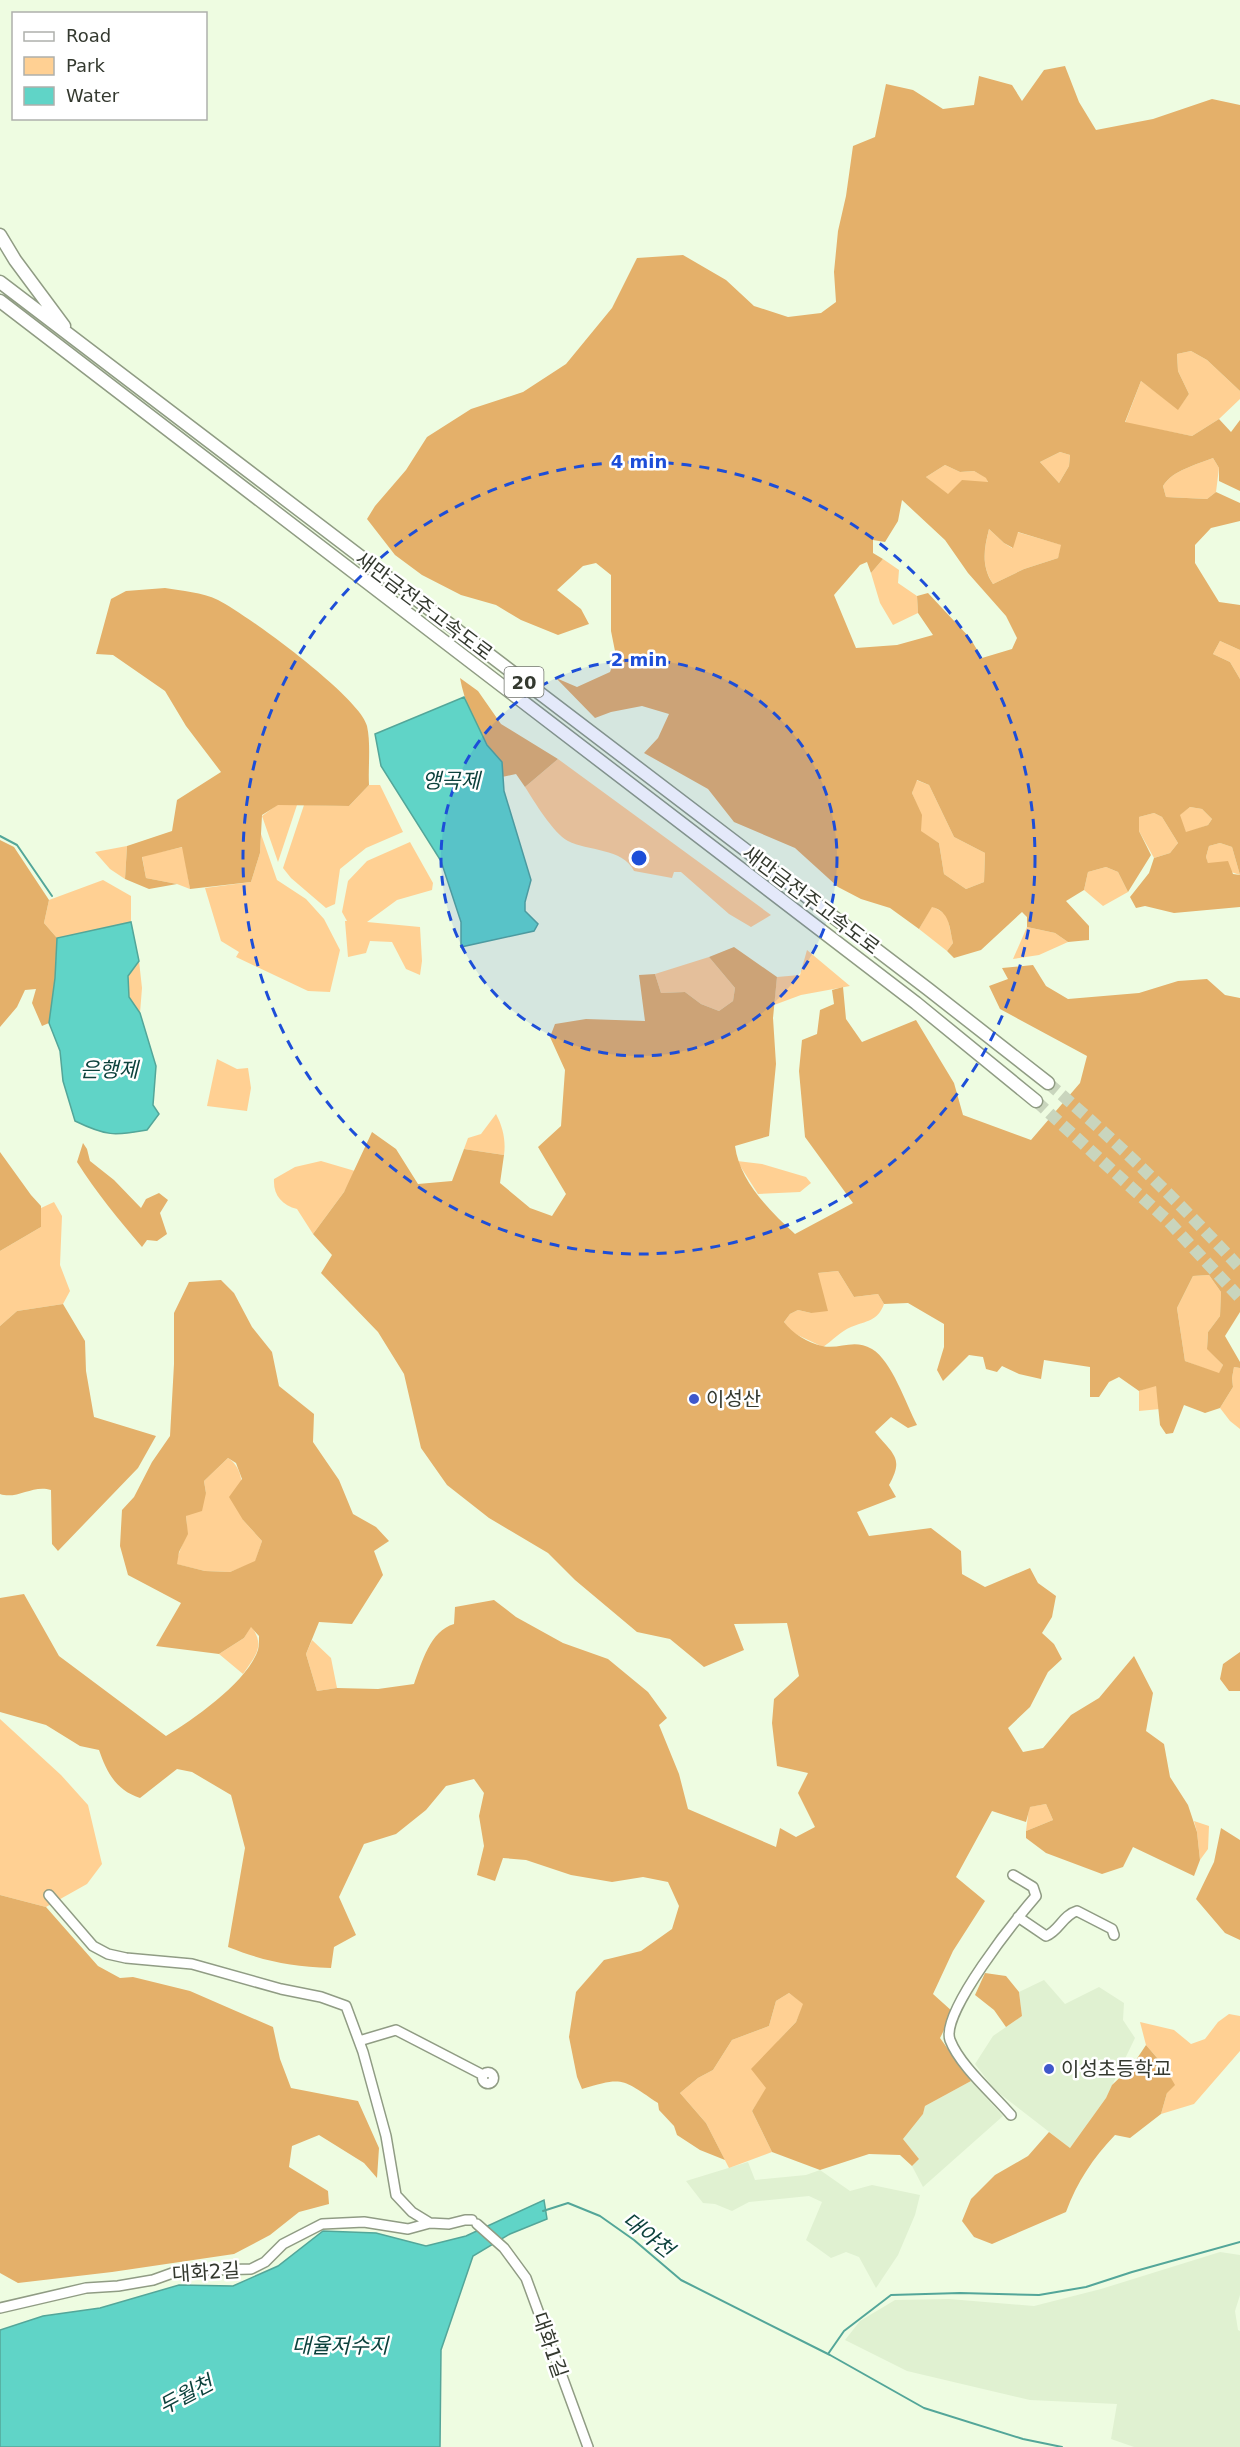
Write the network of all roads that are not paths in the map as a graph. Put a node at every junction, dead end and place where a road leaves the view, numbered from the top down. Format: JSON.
{"nodes":[{"id":1,"x":0,"y":235,"type":"edge"},
{"id":2,"x":0,"y":282,"type":"edge"},
{"id":3,"x":0,"y":301,"type":"edge"},
{"id":4,"x":76,"y":341,"type":"junction"},
{"id":5,"x":1048,"y":1083,"type":"tunnel mouth"},
{"id":6,"x":1036,"y":1101,"type":"tunnel mouth"},
{"id":7,"x":1013,"y":1875,"type":"dead end"},
{"id":8,"x":50,"y":1894,"type":"dead end"},
{"id":9,"x":1018,"y":1917,"type":"junction"},
{"id":10,"x":1114,"y":1935,"type":"dead end"},
{"id":11,"x":359,"y":2041,"type":"junction"},
{"id":12,"x":483,"y":2075,"type":"dead end"},
{"id":13,"x":1011,"y":2115,"type":"dead end"},
{"id":14,"x":475,"y":2222,"type":"joint"},
{"id":15,"x":430,"y":2223,"type":"junction"},
{"id":16,"x":0,"y":2308,"type":"edge"},
{"id":17,"x":588,"y":2447,"type":"edge"}],
"edges":[{"from":1,"to":4,"type":"highway"},
{"from":2,"to":4,"type":"highway","name":"새만금전주고속도로","number":"20"},
{"from":3,"to":6,"type":"highway","name":"새만금전주고속도로","number":"20"},
{"from":4,"to":5,"type":"highway","name":"새만금전주고속도로","number":"20"},
{"from":7,"to":9,"type":"street"},
{"from":8,"to":11,"type":"street"},
{"from":9,"to":10,"type":"street"},
{"from":9,"to":13,"type":"street"},
{"from":11,"to":12,"type":"street"},
{"from":11,"to":15,"type":"street"},
{"from":14,"to":15,"type":"street","name":"대화2길"},
{"from":14,"to":17,"type":"street","name":"대화1길"},
{"from":15,"to":16,"type":"street","name":"대화2길"}]}
